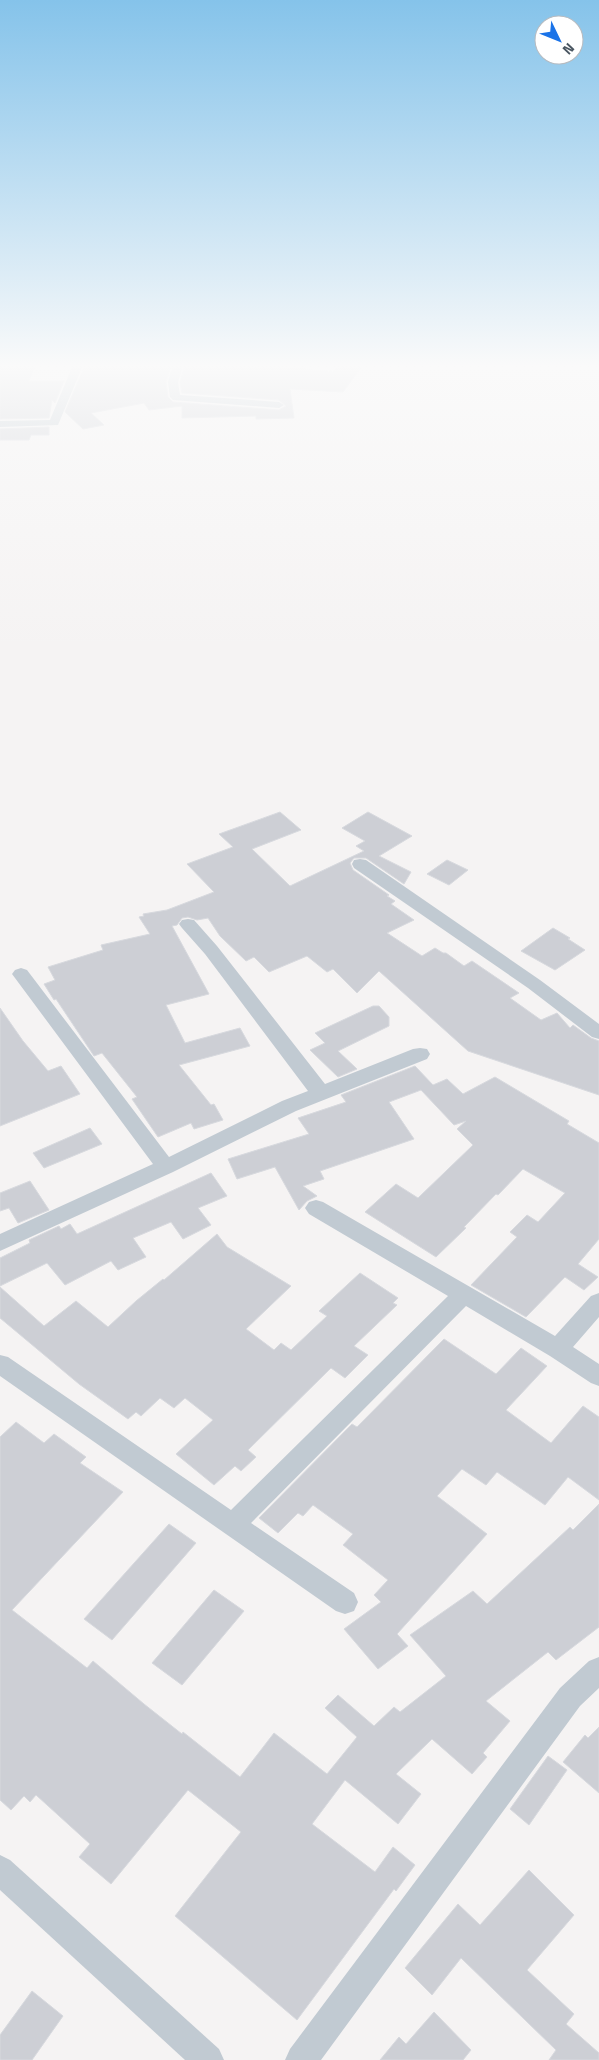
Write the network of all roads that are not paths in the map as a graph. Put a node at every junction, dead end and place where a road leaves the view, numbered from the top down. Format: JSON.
{"nodes":[{"id":1,"x":360,"y":864,"type":"dead end"},
{"id":2,"x":188,"y":924,"type":"dead end"},
{"id":3,"x":21,"y":974,"type":"dead end"},
{"id":4,"x":599,"y":1033,"type":"edge"},
{"id":5,"x":420,"y":1054,"type":"dead end"},
{"id":6,"x":320,"y":1092,"type":"junction"},
{"id":7,"x":166,"y":1168,"type":"junction"},
{"id":8,"x":316,"y":1208,"type":"dead end"},
{"id":9,"x":0,"y":1243,"type":"edge"},
{"id":10,"x":463,"y":1295,"type":"junction"},
{"id":11,"x":599,"y":1302,"type":"edge"},
{"id":12,"x":558,"y":1349,"type":"junction"},
{"id":13,"x":0,"y":1364,"type":"edge"},
{"id":14,"x":599,"y":1376,"type":"edge"},
{"id":15,"x":233,"y":1524,"type":"junction"},
{"id":16,"x":345,"y":1602,"type":"dead end"},
{"id":17,"x":599,"y":1670,"type":"edge"},
{"id":18,"x":0,"y":1870,"type":"edge"},
{"id":19,"x":208,"y":2060,"type":"edge"},
{"id":20,"x":301,"y":2060,"type":"edge"}],
"edges":[{"from":1,"to":4,"type":"street"},
{"from":2,"to":6,"type":"street"},
{"from":3,"to":7,"type":"street"},
{"from":5,"to":6,"type":"street"},
{"from":6,"to":7,"type":"street"},
{"from":7,"to":9,"type":"street"},
{"from":8,"to":10,"type":"street"},
{"from":10,"to":12,"type":"street"},
{"from":10,"to":15,"type":"street"},
{"from":11,"to":12,"type":"street"},
{"from":12,"to":14,"type":"street"},
{"from":13,"to":15,"type":"street"},
{"from":15,"to":16,"type":"street"},
{"from":17,"to":20,"type":"street"},
{"from":18,"to":19,"type":"street"}]}
